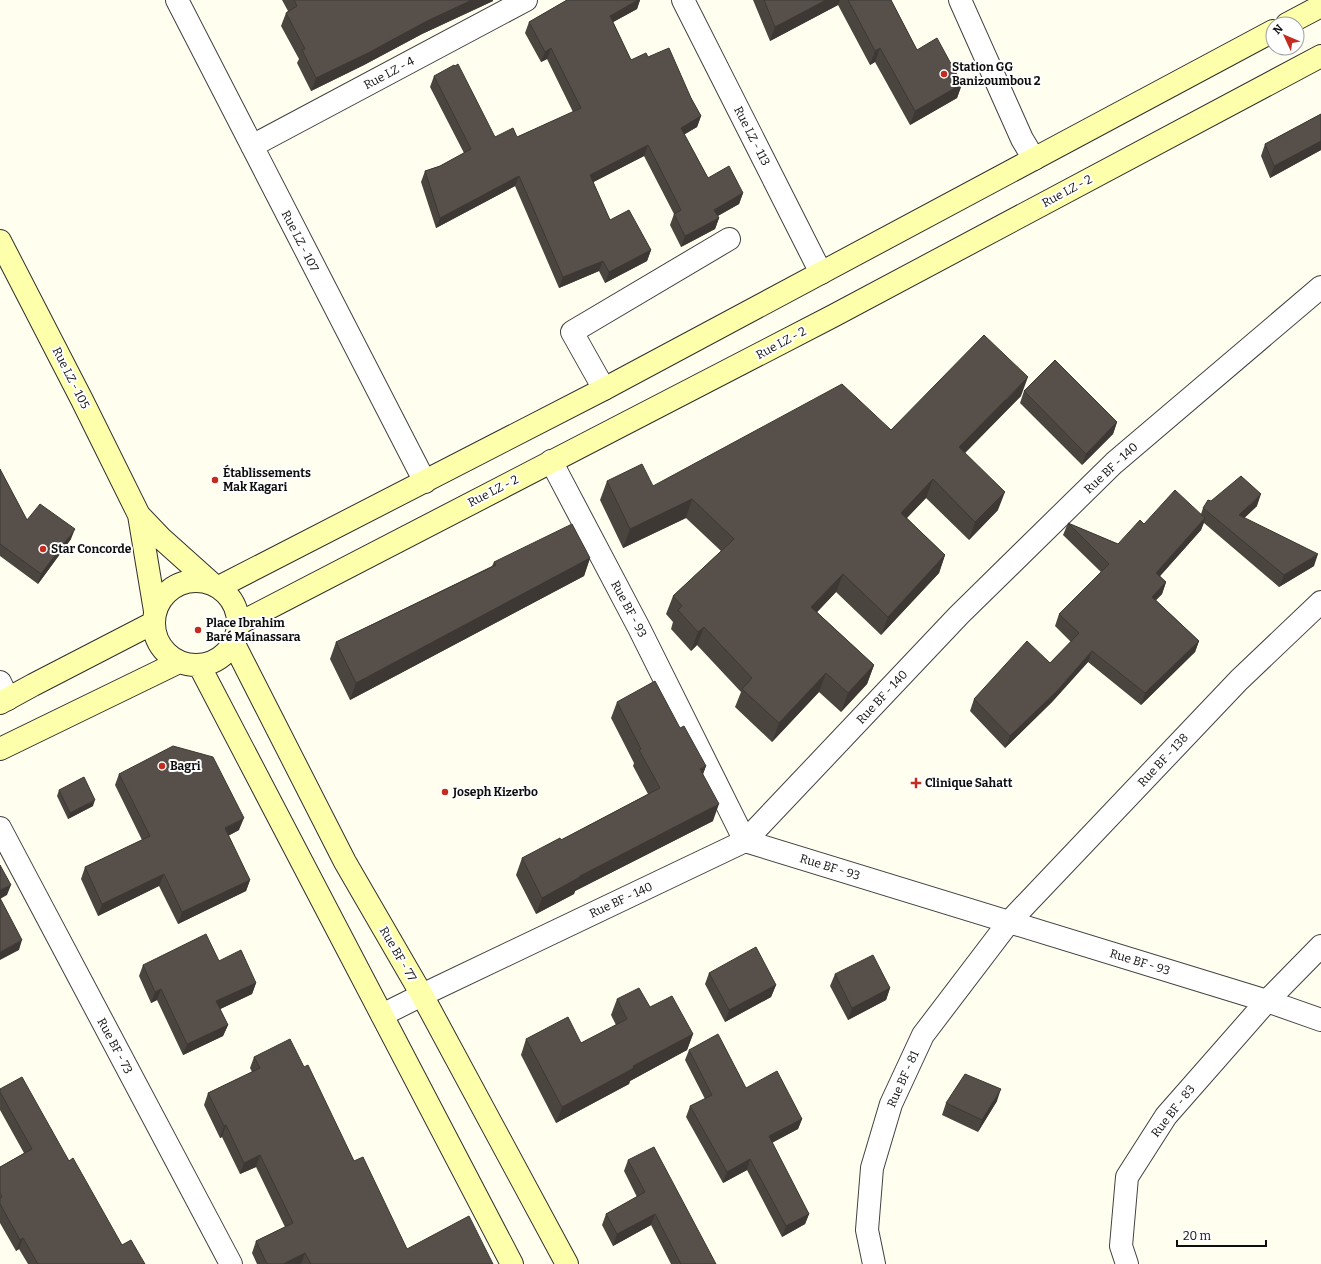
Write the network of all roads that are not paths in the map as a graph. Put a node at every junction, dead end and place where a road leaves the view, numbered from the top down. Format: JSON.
{"nodes":[{"id":1,"x":177,"y":0,"type":"edge"},
{"id":2,"x":526,"y":0,"type":"edge"},
{"id":3,"x":683,"y":0,"type":"edge"},
{"id":4,"x":960,"y":0,"type":"edge"},
{"id":5,"x":1321,"y":6,"type":"edge"},
{"id":6,"x":1302,"y":16,"type":"edge"},
{"id":7,"x":1265,"y":35,"type":"edge"},
{"id":8,"x":1321,"y":56,"type":"edge"},
{"id":9,"x":252,"y":146,"type":"junction"},
{"id":10,"x":1034,"y":159,"type":"junction"},
{"id":11,"x":729,"y":239,"type":"dead end"},
{"id":12,"x":0,"y":241,"type":"edge"},
{"id":13,"x":821,"y":273,"type":"junction"},
{"id":14,"x":1321,"y":287,"type":"edge"},
{"id":15,"x":604,"y":389,"type":"junction"},
{"id":16,"x":552,"y":461,"type":"junction"},
{"id":17,"x":425,"y":482,"type":"junction"},
{"id":18,"x":139,"y":515,"type":"junction"},
{"id":19,"x":214,"y":585,"type":"junction"},
{"id":20,"x":1321,"y":602,"type":"edge"},
{"id":21,"x":154,"y":617,"type":"junction"},
{"id":22,"x":236,"y":633,"type":"junction"},
{"id":23,"x":189,"y":664,"type":"junction"},
{"id":24,"x":3,"y":695,"type":"edge"},
{"id":25,"x":0,"y":749,"type":"edge"},
{"id":26,"x":0,"y":828,"type":"edge"},
{"id":27,"x":745,"y":841,"type":"junction"},
{"id":28,"x":1009,"y":922,"type":"junction"},
{"id":29,"x":1321,"y":946,"type":"edge"},
{"id":30,"x":422,"y":995,"type":"junction"},
{"id":31,"x":1266,"y":1001,"type":"junction"},
{"id":32,"x":382,"y":1015,"type":"junction"},
{"id":33,"x":1321,"y":1020,"type":"edge"},
{"id":34,"x":231,"y":1264,"type":"edge"},
{"id":35,"x":512,"y":1264,"type":"edge"},
{"id":36,"x":567,"y":1264,"type":"edge"},
{"id":37,"x":874,"y":1264,"type":"edge"},
{"id":38,"x":1127,"y":1264,"type":"edge"}],
"edges":[{"from":1,"to":9,"type":"street","name":"Rue LZ - 107"},
{"from":2,"to":9,"type":"street","name":"Rue LZ - 4"},
{"from":3,"to":13,"type":"street","name":"Rue LZ - 113"},
{"from":4,"to":10,"type":"street"},
{"from":5,"to":6,"type":"main road"},
{"from":7,"to":10,"type":"main road"},
{"from":8,"to":16,"type":"main road","name":"Rue LZ - 2"},
{"from":9,"to":17,"type":"street","name":"Rue LZ - 107"},
{"from":10,"to":13,"type":"main road"},
{"from":11,"to":15,"type":"street"},
{"from":12,"to":18,"type":"main road","name":"Rue LZ - 105"},
{"from":13,"to":15,"type":"main road"},
{"from":14,"to":27,"type":"street","name":"Rue BF - 140"},
{"from":15,"to":17,"type":"main road"},
{"from":16,"to":22,"type":"main road","name":"Rue LZ - 2"},
{"from":16,"to":27,"type":"street","name":"Rue BF - 93"},
{"from":17,"to":19,"type":"main road"},
{"from":18,"to":19,"type":"main road","name":"Rue LZ - 105"},
{"from":18,"to":21,"type":"main road","name":"Rue LZ - 105"},
{"from":19,"to":21,"type":"main road"},
{"from":19,"to":22,"type":"main road"},
{"from":20,"to":28,"type":"street","name":"Rue BF - 138"},
{"from":21,"to":23,"type":"main road"},
{"from":21,"to":24,"type":"main road"},
{"from":22,"to":23,"type":"main road"},
{"from":22,"to":30,"type":"main road","name":"Rue BF - 77"},
{"from":23,"to":25,"type":"main road"},
{"from":23,"to":32,"type":"main road"},
{"from":26,"to":34,"type":"street","name":"Rue BF - 73"},
{"from":27,"to":28,"type":"street","name":"Rue BF - 93"},
{"from":27,"to":30,"type":"street","name":"Rue BF - 140"},
{"from":28,"to":31,"type":"street","name":"Rue BF - 93"},
{"from":28,"to":37,"type":"street","name":"Rue BF - 81"},
{"from":29,"to":31,"type":"street","name":"Rue BF - 83"},
{"from":30,"to":32,"type":"street","name":"Rue BF - 140"},
{"from":30,"to":36,"type":"main road","name":"Rue BF - 77"},
{"from":31,"to":33,"type":"street","name":"Rue BF - 93"},
{"from":31,"to":38,"type":"street","name":"Rue BF - 83"},
{"from":32,"to":35,"type":"main road"}]}
